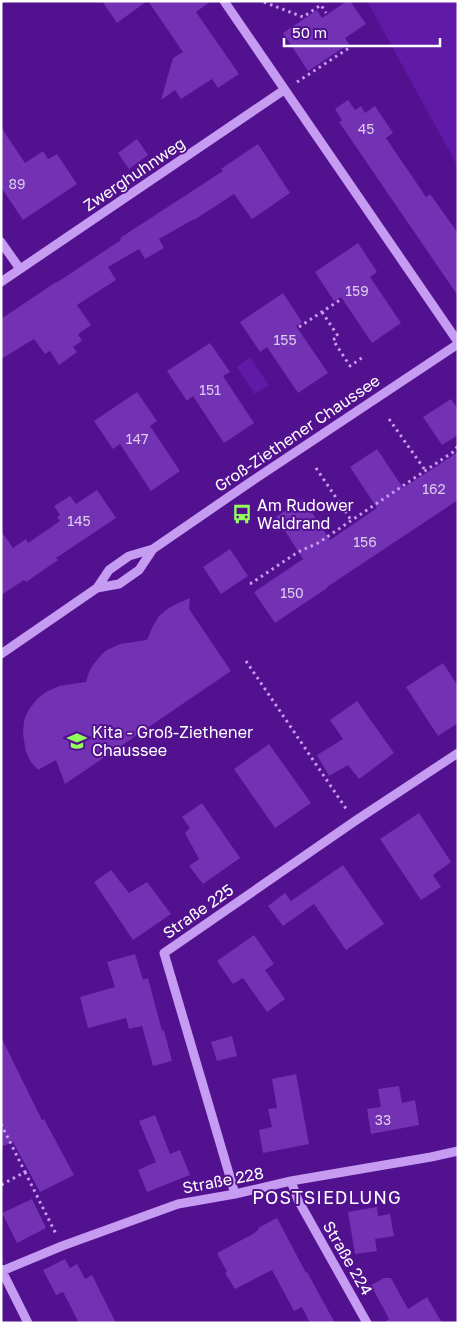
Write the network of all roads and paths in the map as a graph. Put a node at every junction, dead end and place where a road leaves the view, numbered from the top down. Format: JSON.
{"nodes":[{"id":1,"x":224,"y":1,"type":"edge"},
{"id":2,"x":264,"y":2,"type":"edge"},
{"id":3,"x":326,"y":13,"type":"dead end"},
{"id":4,"x":349,"y":48,"type":"dead end"},
{"id":5,"x":284,"y":90,"type":"junction"},
{"id":6,"x":1,"y":242,"type":"edge"},
{"id":7,"x":20,"y":270,"type":"junction"},
{"id":8,"x":1,"y":282,"type":"edge"},
{"id":9,"x":340,"y":300,"type":"dead end"},
{"id":10,"x":322,"y":312,"type":"junction"},
{"id":11,"x":300,"y":327,"type":"dead end"},
{"id":12,"x":458,"y":343,"type":"edge"},
{"id":13,"x":363,"y":357,"type":"dead end"},
{"id":14,"x":389,"y":419,"type":"dead end"},
{"id":15,"x":458,"y":446,"type":"edge"},
{"id":16,"x":316,"y":468,"type":"dead end"},
{"id":17,"x":425,"y":470,"type":"junction"},
{"id":18,"x":352,"y":520,"type":"junction"},
{"id":19,"x":153,"y":549,"type":"junction"},
{"id":20,"x":250,"y":584,"type":"dead end"},
{"id":21,"x":97,"y":588,"type":"junction"},
{"id":22,"x":1,"y":654,"type":"edge"},
{"id":23,"x":246,"y":661,"type":"dead end"},
{"id":24,"x":458,"y":753,"type":"edge"},
{"id":25,"x":355,"y":821,"type":"junction"},
{"id":26,"x":1,"y":1124,"type":"edge"},
{"id":27,"x":458,"y":1150,"type":"edge"},
{"id":28,"x":25,"y":1172,"type":"junction"},
{"id":29,"x":291,"y":1181,"type":"junction"},
{"id":30,"x":1,"y":1185,"type":"edge"},
{"id":31,"x":235,"y":1194,"type":"junction"},
{"id":32,"x":62,"y":1246,"type":"junction"},
{"id":33,"x":2,"y":1270,"type":"edge"},
{"id":34,"x":28,"y":1323,"type":"edge"},
{"id":35,"x":367,"y":1323,"type":"edge"}],
"edges":[{"from":1,"to":5,"type":"street"},
{"from":2,"to":3,"type":"path"},
{"from":4,"to":5,"type":"path"},
{"from":5,"to":7,"type":"street","name":"Zwerghuhnweg"},
{"from":5,"to":12,"type":"street"},
{"from":6,"to":7,"type":"street"},
{"from":7,"to":8,"type":"street","name":"Zwerghuhnweg"},
{"from":9,"to":10,"type":"path"},
{"from":10,"to":11,"type":"path"},
{"from":10,"to":13,"type":"path"},
{"from":12,"to":19,"type":"street","name":"Groß-Ziethener Chaussee"},
{"from":14,"to":17,"type":"path"},
{"from":15,"to":17,"type":"path"},
{"from":16,"to":18,"type":"path"},
{"from":17,"to":18,"type":"path"},
{"from":18,"to":20,"type":"path"},
{"from":19,"to":21,"type":"street","name":"Groß-Ziethener Chaussee"},
{"from":19,"to":21,"type":"street","name":"Groß-Ziethener Chaussee"},
{"from":21,"to":22,"type":"street","name":"Groß-Ziethener Chaussee"},
{"from":23,"to":25,"type":"path"},
{"from":24,"to":25,"type":"street","name":"Straße 225"},
{"from":25,"to":31,"type":"street","name":"Straße 225"},
{"from":26,"to":28,"type":"path"},
{"from":27,"to":29,"type":"street","name":"Straße 228"},
{"from":28,"to":30,"type":"path"},
{"from":28,"to":32,"type":"path"},
{"from":29,"to":31,"type":"street","name":"Straße 228"},
{"from":29,"to":35,"type":"street","name":"Straße 224"},
{"from":31,"to":32,"type":"street","name":"Straße 228"},
{"from":32,"to":33,"type":"street","name":"Straße 228"},
{"from":33,"to":34,"type":"street"}]}
